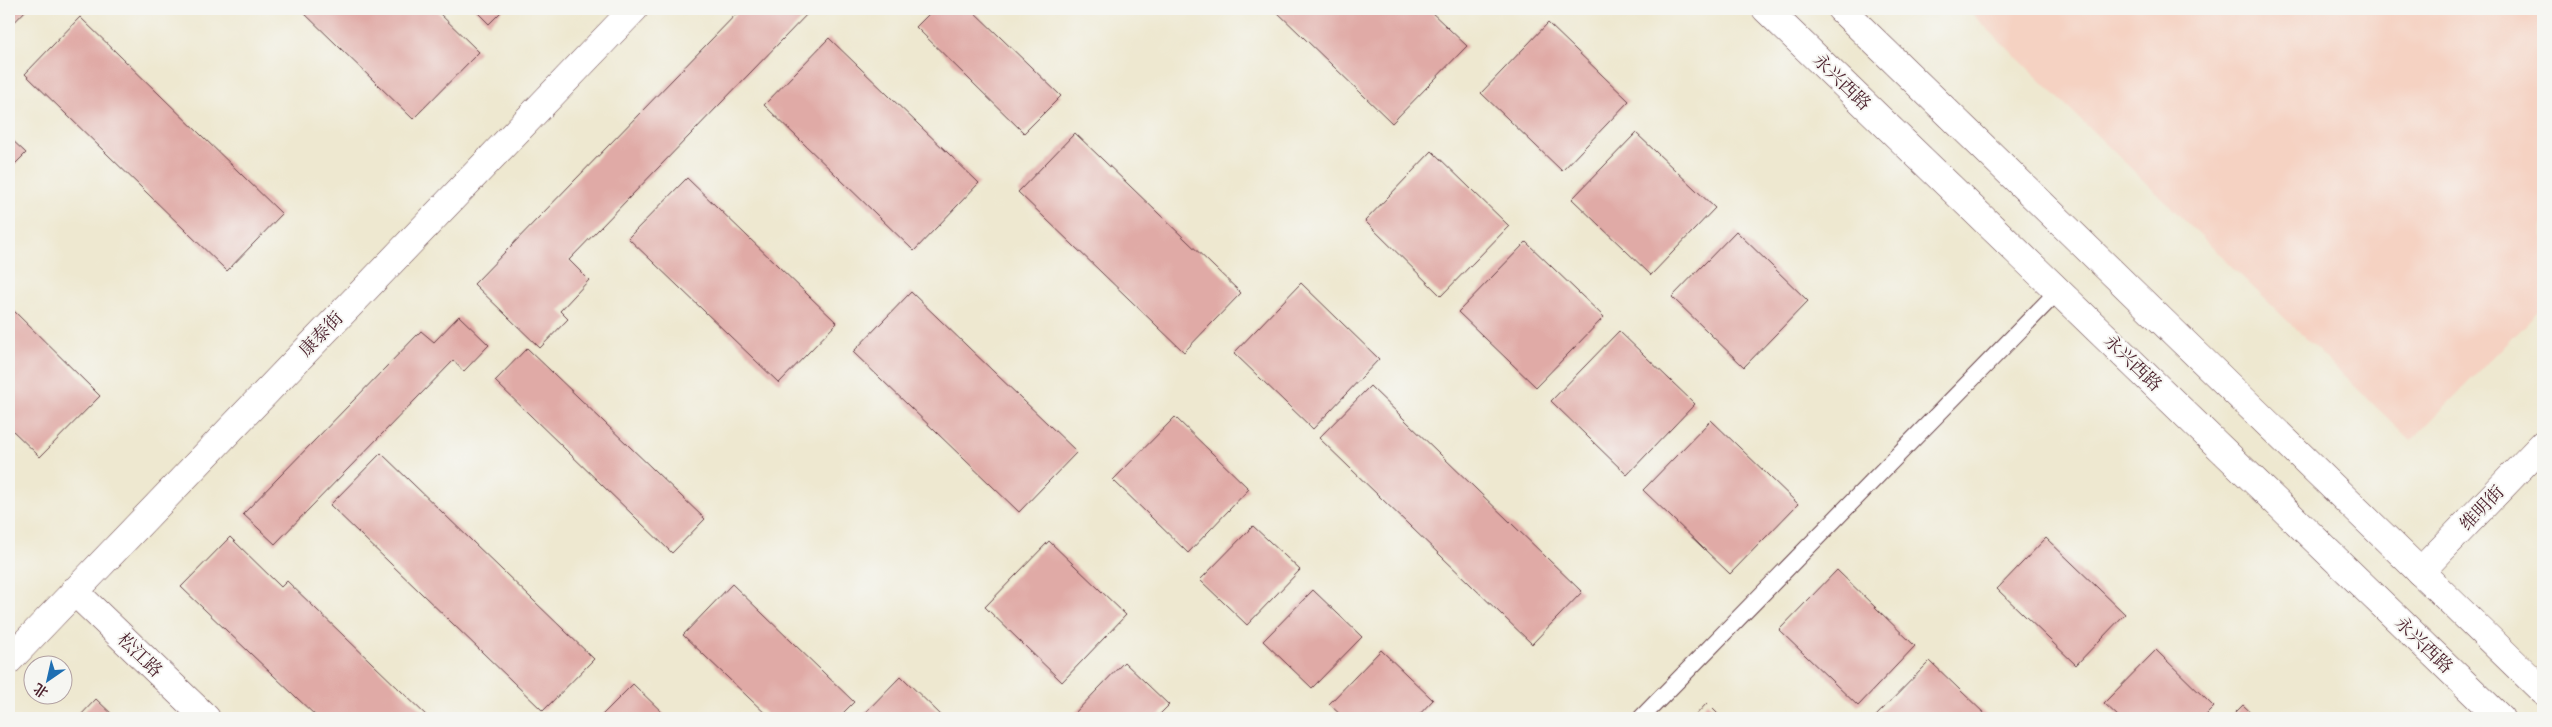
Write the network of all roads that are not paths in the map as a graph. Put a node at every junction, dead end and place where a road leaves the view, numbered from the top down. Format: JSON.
{"nodes":[{"id":1,"x":634,"y":9,"type":"edge"},
{"id":2,"x":1766,"y":9,"type":"edge"},
{"id":3,"x":1841,"y":9,"type":"edge"},
{"id":4,"x":2058,"y":291,"type":"junction"},
{"id":5,"x":2543,"y":444,"type":"edge"},
{"id":6,"x":2420,"y":572,"type":"junction"},
{"id":7,"x":74,"y":592,"type":"junction"},
{"id":8,"x":9,"y":660,"type":"edge"},
{"id":9,"x":2543,"y":691,"type":"edge"},
{"id":10,"x":206,"y":718,"type":"edge"},
{"id":11,"x":1642,"y":718,"type":"edge"},
{"id":12,"x":2500,"y":718,"type":"edge"}],
"edges":[{"from":1,"to":7,"type":"main road","name":"康泰街"},
{"from":2,"to":4,"type":"main road","name":"永兴西路"},
{"from":3,"to":6,"type":"main road"},
{"from":4,"to":11,"type":"lane"},
{"from":4,"to":12,"type":"main road","name":"永兴西路"},
{"from":5,"to":6,"type":"main road","name":"维明街"},
{"from":6,"to":9,"type":"main road"},
{"from":7,"to":8,"type":"main road","name":"康泰街"},
{"from":7,"to":10,"type":"main road","name":"松江路"}]}
